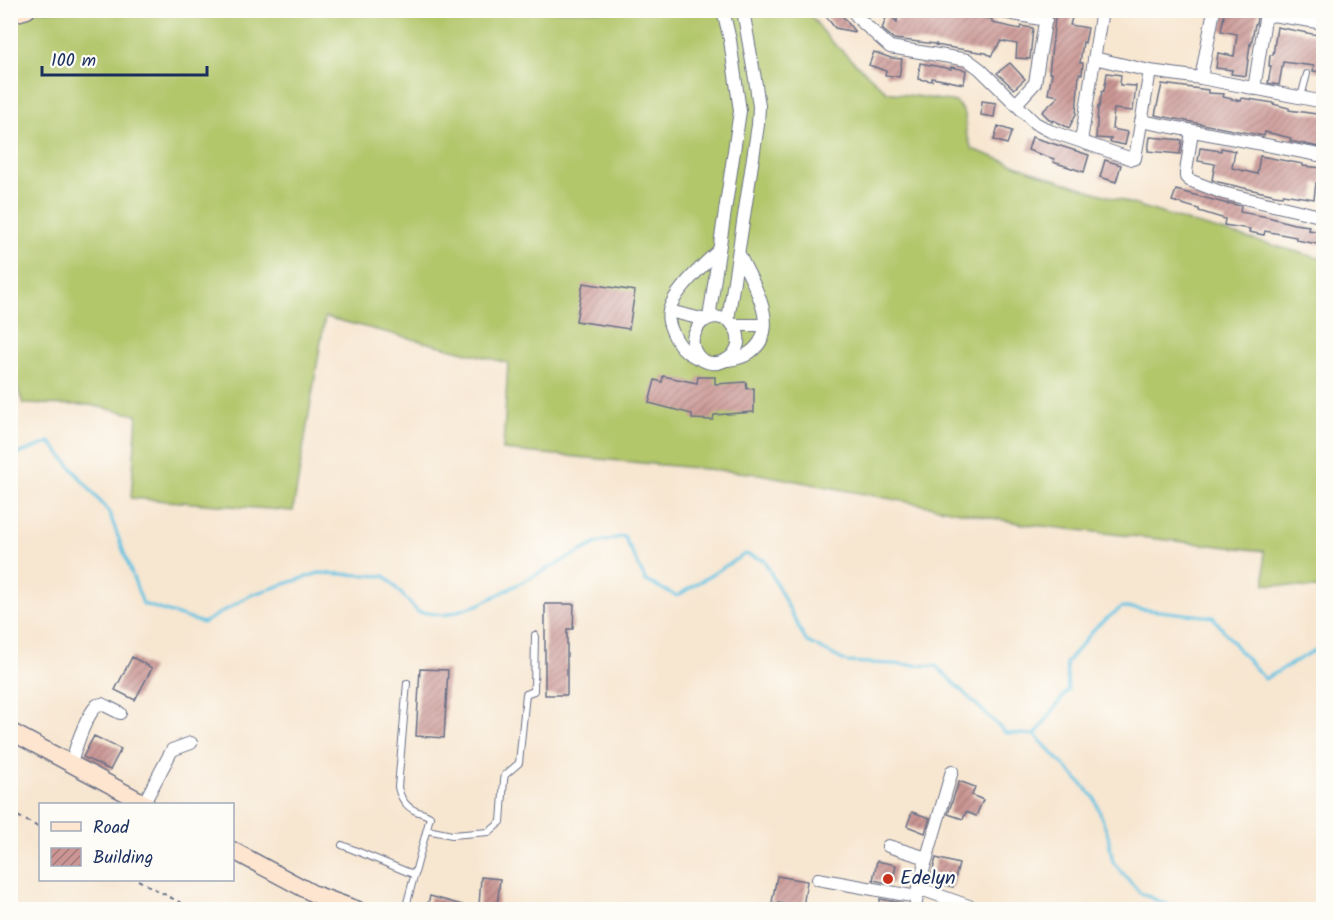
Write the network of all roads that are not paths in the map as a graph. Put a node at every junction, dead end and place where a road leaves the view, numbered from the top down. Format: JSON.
{"nodes":[{"id":1,"x":27,"y":10,"type":"edge"},
{"id":2,"x":723,"y":10,"type":"edge"},
{"id":3,"x":743,"y":10,"type":"edge"},
{"id":4,"x":852,"y":10,"type":"edge"},
{"id":5,"x":991,"y":10,"type":"edge"},
{"id":6,"x":1102,"y":10,"type":"edge"},
{"id":7,"x":1214,"y":10,"type":"edge"},
{"id":8,"x":10,"y":15,"type":"edge"},
{"id":9,"x":1047,"y":15,"type":"edge"},
{"id":10,"x":1323,"y":23,"type":"edge"},
{"id":11,"x":1094,"y":58,"type":"junction"},
{"id":12,"x":1150,"y":71,"type":"junction"},
{"id":13,"x":1307,"y":74,"type":"dead end"},
{"id":14,"x":1201,"y":78,"type":"junction"},
{"id":15,"x":1254,"y":89,"type":"junction"},
{"id":16,"x":1301,"y":98,"type":"junction"},
{"id":17,"x":1323,"y":102,"type":"edge"},
{"id":18,"x":1016,"y":104,"type":"junction"},
{"id":19,"x":1141,"y":121,"type":"junction"},
{"id":20,"x":1192,"y":131,"type":"junction"},
{"id":21,"x":1081,"y":141,"type":"junction"},
{"id":22,"x":1323,"y":156,"type":"edge"},
{"id":23,"x":725,"y":209,"type":"junction"},
{"id":24,"x":745,"y":212,"type":"junction"},
{"id":25,"x":1323,"y":218,"type":"edge"},
{"id":26,"x":718,"y":251,"type":"junction"},
{"id":27,"x":739,"y":254,"type":"junction"},
{"id":28,"x":669,"y":310,"type":"junction"},
{"id":29,"x":708,"y":319,"type":"junction"},
{"id":30,"x":730,"y":322,"type":"junction"},
{"id":31,"x":765,"y":325,"type":"junction"},
{"id":32,"x":727,"y":360,"type":"junction"},
{"id":33,"x":707,"y":362,"type":"junction"},
{"id":34,"x":535,"y":635,"type":"dead end"},
{"id":35,"x":407,"y":683,"type":"dead end"},
{"id":36,"x":120,"y":714,"type":"dead end"},
{"id":37,"x":10,"y":730,"type":"edge"},
{"id":38,"x":191,"y":743,"type":"dead end"},
{"id":39,"x":71,"y":764,"type":"junction"},
{"id":40,"x":952,"y":771,"type":"dead end"},
{"id":41,"x":143,"y":803,"type":"edge"},
{"id":42,"x":146,"y":803,"type":"edge"},
{"id":43,"x":427,"y":830,"type":"junction"},
{"id":44,"x":342,"y":846,"type":"dead end"},
{"id":45,"x":888,"y":846,"type":"dead end"},
{"id":46,"x":234,"y":851,"type":"edge"},
{"id":47,"x":927,"y":858,"type":"junction"},
{"id":48,"x":415,"y":874,"type":"junction"},
{"id":49,"x":818,"y":879,"type":"dead end"},
{"id":50,"x":917,"y":898,"type":"edge"},
{"id":51,"x":358,"y":909,"type":"edge"},
{"id":52,"x":405,"y":909,"type":"edge"},
{"id":53,"x":980,"y":909,"type":"edge"}],
"edges":[{"from":1,"to":8,"type":"main road"},
{"from":2,"to":23,"type":"street"},
{"from":3,"to":24,"type":"street"},
{"from":4,"to":18,"type":"street"},
{"from":5,"to":9,"type":"street"},
{"from":6,"to":11,"type":"street"},
{"from":7,"to":14,"type":"street"},
{"from":9,"to":18,"type":"street"},
{"from":10,"to":15,"type":"street"},
{"from":11,"to":12,"type":"street"},
{"from":11,"to":21,"type":"street"},
{"from":12,"to":14,"type":"street"},
{"from":12,"to":19,"type":"street"},
{"from":13,"to":16,"type":"lane"},
{"from":14,"to":15,"type":"street"},
{"from":15,"to":16,"type":"street"},
{"from":16,"to":17,"type":"street"},
{"from":18,"to":21,"type":"street"},
{"from":19,"to":20,"type":"street"},
{"from":19,"to":21,"type":"street"},
{"from":20,"to":22,"type":"street"},
{"from":20,"to":25,"type":"street"},
{"from":23,"to":24,"type":"street"},
{"from":23,"to":26,"type":"street"},
{"from":24,"to":27,"type":"street"},
{"from":26,"to":28,"type":"street"},
{"from":26,"to":29,"type":"street"},
{"from":27,"to":30,"type":"street"},
{"from":27,"to":31,"type":"street"},
{"from":28,"to":29,"type":"street"},
{"from":28,"to":33,"type":"street"},
{"from":29,"to":30,"type":"street"},
{"from":29,"to":33,"type":"street"},
{"from":30,"to":31,"type":"street"},
{"from":30,"to":32,"type":"street"},
{"from":31,"to":32,"type":"street"},
{"from":32,"to":33,"type":"street"},
{"from":34,"to":43,"type":"lane"},
{"from":35,"to":43,"type":"lane"},
{"from":36,"to":39,"type":"street"},
{"from":37,"to":39,"type":"main road"},
{"from":38,"to":42,"type":"street"},
{"from":39,"to":41,"type":"main road"},
{"from":40,"to":47,"type":"street"},
{"from":43,"to":48,"type":"lane"},
{"from":44,"to":48,"type":"lane"},
{"from":45,"to":47,"type":"street"},
{"from":46,"to":51,"type":"main road"},
{"from":47,"to":50,"type":"street"},
{"from":48,"to":52,"type":"lane"},
{"from":49,"to":50,"type":"street"},
{"from":50,"to":53,"type":"street"}]}
